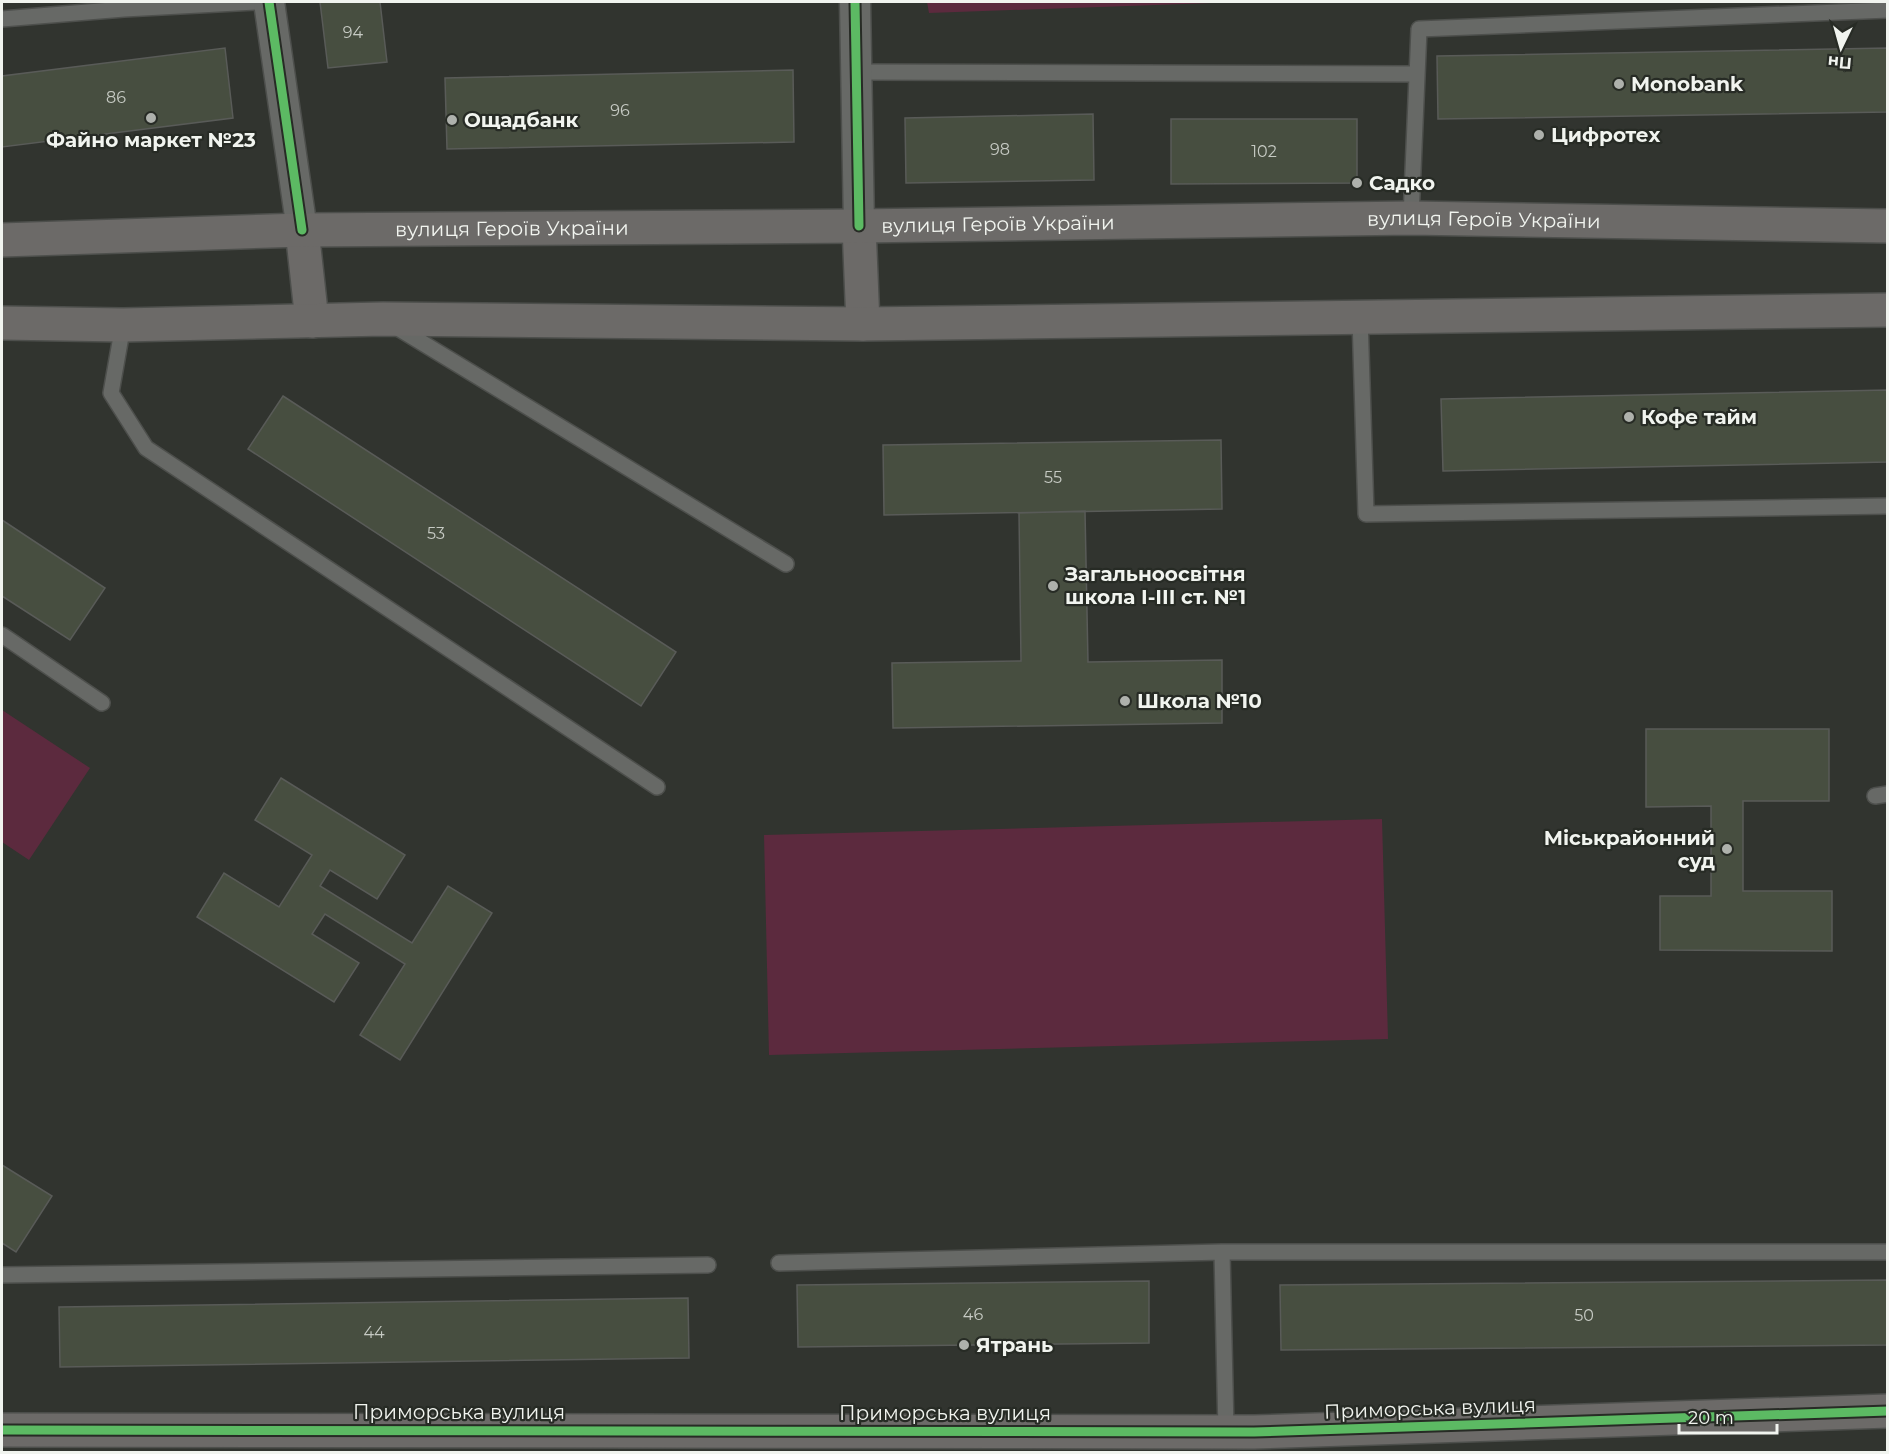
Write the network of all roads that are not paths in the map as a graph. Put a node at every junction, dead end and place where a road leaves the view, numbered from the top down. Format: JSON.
{"nodes":[{"id":1,"x":256,"y":2,"type":"edge"},
{"id":2,"x":269,"y":2,"type":"edge"},
{"id":3,"x":855,"y":2,"type":"edge"},
{"id":4,"x":123,"y":5,"type":"edge"},
{"id":5,"x":1887,"y":10,"type":"edge"},
{"id":6,"x":2,"y":19,"type":"edge"},
{"id":7,"x":856,"y":72,"type":"junction"},
{"id":8,"x":1417,"y":74,"type":"junction"},
{"id":9,"x":1411,"y":218,"type":"junction"},
{"id":10,"x":859,"y":226,"type":"junction"},
{"id":11,"x":1887,"y":226,"type":"edge"},
{"id":12,"x":302,"y":230,"type":"junction"},
{"id":13,"x":2,"y":240,"type":"edge"},
{"id":14,"x":1887,"y":310,"type":"edge"},
{"id":15,"x":1360,"y":317,"type":"junction"},
{"id":16,"x":382,"y":319,"type":"junction"},
{"id":17,"x":312,"y":321,"type":"junction"},
{"id":18,"x":2,"y":323,"type":"edge"},
{"id":19,"x":863,"y":324,"type":"junction"},
{"id":20,"x":123,"y":325,"type":"junction"},
{"id":21,"x":1887,"y":506,"type":"edge"},
{"id":22,"x":786,"y":564,"type":"dead end"},
{"id":23,"x":2,"y":635,"type":"edge"},
{"id":24,"x":102,"y":704,"type":"dead end"},
{"id":25,"x":657,"y":787,"type":"dead end"},
{"id":26,"x":1222,"y":1252,"type":"junction"},
{"id":27,"x":1887,"y":1252,"type":"edge"},
{"id":28,"x":778,"y":1263,"type":"dead end"},
{"id":29,"x":708,"y":1265,"type":"dead end"},
{"id":30,"x":2,"y":1275,"type":"edge"},
{"id":31,"x":1887,"y":1411,"type":"edge"},
{"id":32,"x":2,"y":1430,"type":"edge"},
{"id":33,"x":1226,"y":1431,"type":"junction"}],
"edges":[{"from":1,"to":4,"type":"lane"},
{"from":2,"to":12,"type":"street"},
{"from":3,"to":7,"type":"street"},
{"from":4,"to":6,"type":"lane"},
{"from":5,"to":8,"type":"lane"},
{"from":7,"to":8,"type":"lane"},
{"from":7,"to":10,"type":"street"},
{"from":8,"to":9,"type":"lane"},
{"from":9,"to":10,"type":"main road","name":"вулиця Героїв України"},
{"from":9,"to":11,"type":"main road","name":"вулиця Героїв України"},
{"from":10,"to":12,"type":"main road","name":"вулиця Героїв України"},
{"from":10,"to":19,"type":"main road"},
{"from":12,"to":13,"type":"main road","name":"вулиця Героїв України"},
{"from":12,"to":17,"type":"main road"},
{"from":14,"to":15,"type":"main road"},
{"from":15,"to":19,"type":"main road"},
{"from":15,"to":21,"type":"lane"},
{"from":16,"to":17,"type":"main road"},
{"from":16,"to":19,"type":"main road"},
{"from":16,"to":22,"type":"lane"},
{"from":17,"to":20,"type":"main road"},
{"from":18,"to":20,"type":"main road"},
{"from":20,"to":25,"type":"lane"},
{"from":23,"to":24,"type":"lane"},
{"from":26,"to":27,"type":"lane"},
{"from":26,"to":28,"type":"lane"},
{"from":26,"to":33,"type":"lane"},
{"from":29,"to":30,"type":"lane"},
{"from":31,"to":33,"type":"main road","name":"Приморська вулиця"},
{"from":32,"to":33,"type":"main road","name":"Приморська вулиця"}]}
